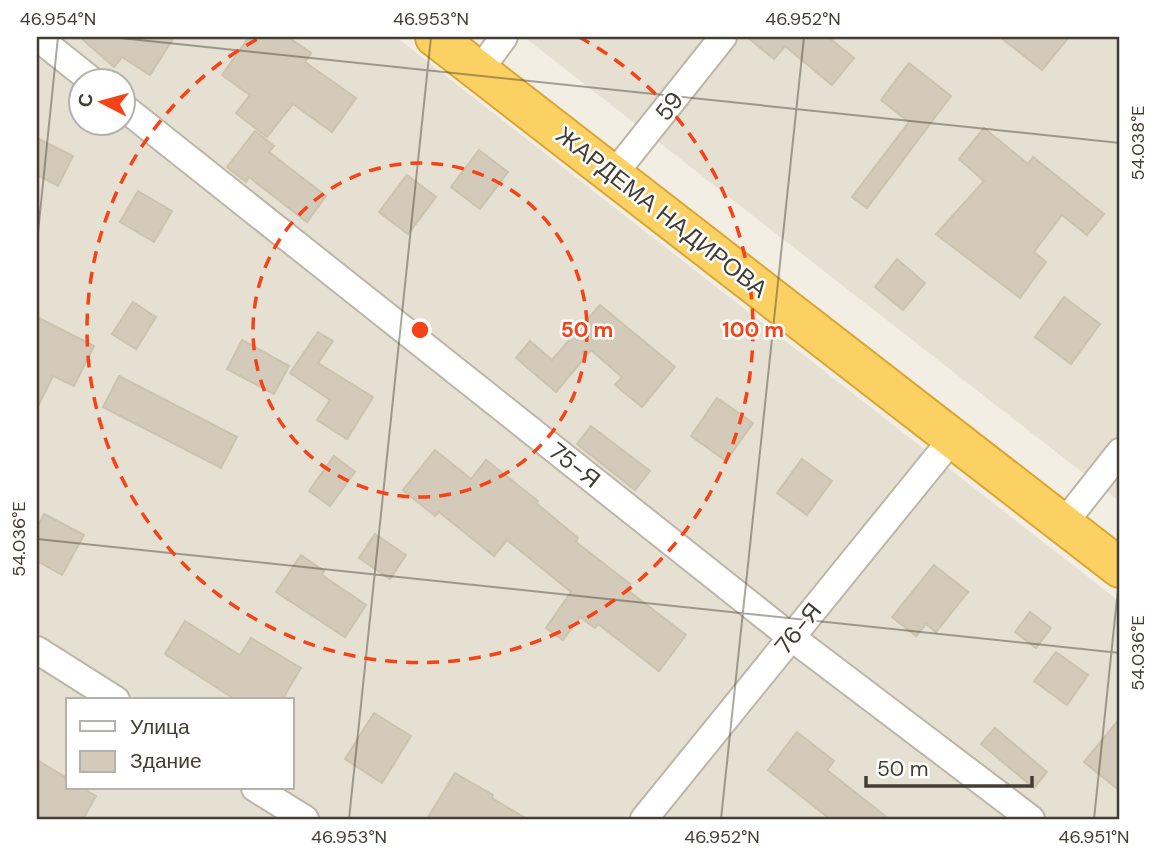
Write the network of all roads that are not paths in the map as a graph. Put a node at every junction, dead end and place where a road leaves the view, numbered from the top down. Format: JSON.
{"nodes":[{"id":1,"x":37,"y":37,"type":"edge"},
{"id":2,"x":435,"y":37,"type":"edge"},
{"id":3,"x":504,"y":37,"type":"edge"},
{"id":4,"x":723,"y":37,"type":"edge"},
{"id":5,"x":73,"y":66,"type":"edge"},
{"id":6,"x":479,"y":71,"type":"junction"},
{"id":7,"x":136,"y":117,"type":"edge"},
{"id":8,"x":614,"y":174,"type":"junction"},
{"id":9,"x":953,"y":438,"type":"junction"},
{"id":10,"x":1120,"y":452,"type":"edge"},
{"id":11,"x":1064,"y":523,"type":"junction"},
{"id":12,"x":1120,"y":568,"type":"edge"},
{"id":13,"x":791,"y":637,"type":"junction"},
{"id":14,"x":37,"y":650,"type":"edge"},
{"id":15,"x":113,"y":698,"type":"edge"},
{"id":16,"x":258,"y":790,"type":"edge"},
{"id":17,"x":305,"y":819,"type":"edge"},
{"id":18,"x":644,"y":819,"type":"edge"},
{"id":19,"x":1031,"y":819,"type":"edge"}],
"edges":[{"from":1,"to":5,"type":"street"},
{"from":2,"to":6,"type":"highway","name":"ЖАРДЕМА НАДИРОВА"},
{"from":3,"to":6,"type":"street"},
{"from":4,"to":8,"type":"street","name":"59"},
{"from":6,"to":8,"type":"highway","name":"ЖАРДЕМА НАДИРОВА"},
{"from":7,"to":13,"type":"street","name":"75-Я"},
{"from":8,"to":9,"type":"highway","name":"ЖАРДЕМА НАДИРОВА"},
{"from":9,"to":11,"type":"highway","name":"ЖАРДЕМА НАДИРОВА"},
{"from":9,"to":13,"type":"street","name":"76-Я"},
{"from":10,"to":11,"type":"street"},
{"from":11,"to":12,"type":"highway","name":"ЖАРДЕМА НАДИРОВА"},
{"from":13,"to":18,"type":"street","name":"76-Я"},
{"from":13,"to":19,"type":"street","name":"75-Я"},
{"from":14,"to":15,"type":"street"},
{"from":16,"to":17,"type":"street"}]}
